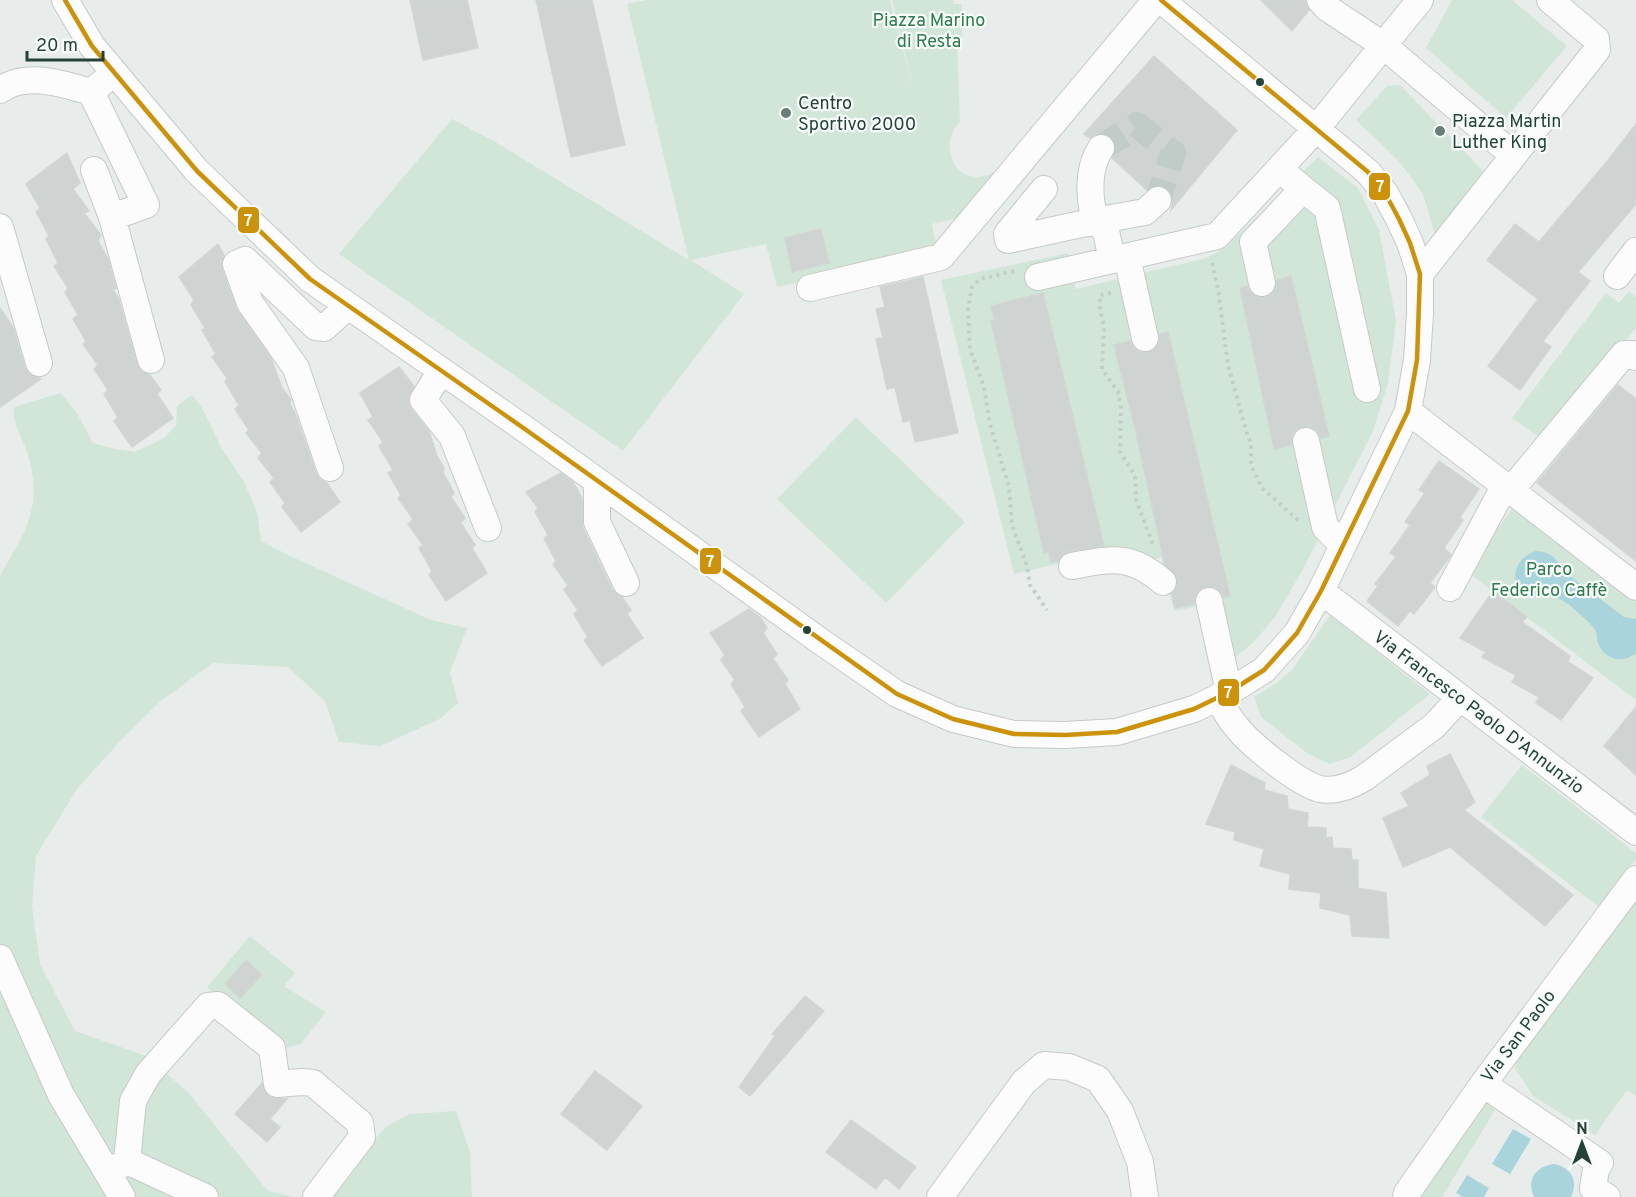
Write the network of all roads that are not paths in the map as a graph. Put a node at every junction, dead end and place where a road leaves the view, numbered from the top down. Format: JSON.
{"nodes":[{"id":1,"x":65,"y":0,"type":"edge"},
{"id":2,"x":1156,"y":0,"type":"edge"},
{"id":3,"x":1161,"y":0,"type":"edge"},
{"id":4,"x":1320,"y":0,"type":"edge"},
{"id":5,"x":1420,"y":0,"type":"edge"},
{"id":6,"x":1550,"y":0,"type":"edge"},
{"id":7,"x":1383,"y":45,"type":"junction"},
{"id":8,"x":114,"y":73,"type":"junction"},
{"id":9,"x":0,"y":90,"type":"edge"},
{"id":10,"x":91,"y":92,"type":"junction"},
{"id":11,"x":1316,"y":129,"type":"junction"},
{"id":12,"x":1101,"y":148,"type":"tunnel mouth"},
{"id":13,"x":1513,"y":155,"type":"junction"},
{"id":14,"x":1279,"y":169,"type":"junction"},
{"id":15,"x":94,"y":170,"type":"dead end"},
{"id":16,"x":1302,"y":189,"type":"junction"},
{"id":17,"x":1158,"y":200,"type":"tunnel mouth"},
{"id":18,"x":112,"y":217,"type":"junction"},
{"id":19,"x":1095,"y":221,"type":"junction"},
{"id":20,"x":0,"y":228,"type":"edge"},
{"id":21,"x":1055,"y":230,"type":"dead end"},
{"id":22,"x":1636,"y":251,"type":"edge"},
{"id":23,"x":1120,"y":258,"type":"junction"},
{"id":24,"x":1030,"y":273,"type":"road end"},
{"id":25,"x":1420,"y":274,"type":"junction"},
{"id":26,"x":1617,"y":276,"type":"dead end"},
{"id":27,"x":1262,"y":283,"type":"dead end"},
{"id":28,"x":810,"y":288,"type":"dead end"},
{"id":29,"x":348,"y":306,"type":"junction"},
{"id":30,"x":1145,"y":338,"type":"dead end"},
{"id":31,"x":1636,"y":357,"type":"edge"},
{"id":32,"x":151,"y":360,"type":"dead end"},
{"id":33,"x":39,"y":363,"type":"dead end"},
{"id":34,"x":441,"y":371,"type":"junction"},
{"id":35,"x":1367,"y":389,"type":"dead end"},
{"id":36,"x":1408,"y":411,"type":"junction"},
{"id":37,"x":1306,"y":441,"type":"dead end"},
{"id":38,"x":330,"y":468,"type":"dead end"},
{"id":39,"x":597,"y":482,"type":"junction"},
{"id":40,"x":1508,"y":488,"type":"junction"},
{"id":41,"x":488,"y":528,"type":"dead end"},
{"id":42,"x":1335,"y":538,"type":"junction"},
{"id":43,"x":1072,"y":566,"type":"dead end"},
{"id":44,"x":1155,"y":576,"type":"road end"},
{"id":45,"x":626,"y":583,"type":"dead end"},
{"id":46,"x":1636,"y":587,"type":"edge"},
{"id":47,"x":1450,"y":588,"type":"dead end"},
{"id":48,"x":1321,"y":591,"type":"junction"},
{"id":49,"x":1209,"y":601,"type":"dead end"},
{"id":50,"x":1223,"y":695,"type":"junction"},
{"id":51,"x":1460,"y":698,"type":"junction"},
{"id":52,"x":1636,"y":832,"type":"edge"},
{"id":53,"x":1636,"y":879,"type":"edge"},
{"id":54,"x":0,"y":958,"type":"edge"},
{"id":55,"x":1483,"y":1084,"type":"junction"},
{"id":56,"x":118,"y":1167,"type":"junction"},
{"id":57,"x":122,"y":1197,"type":"edge"},
{"id":58,"x":205,"y":1197,"type":"edge"},
{"id":59,"x":316,"y":1197,"type":"edge"},
{"id":60,"x":940,"y":1197,"type":"edge"},
{"id":61,"x":1145,"y":1197,"type":"edge"},
{"id":62,"x":1406,"y":1197,"type":"edge"},
{"id":63,"x":1607,"y":1197,"type":"edge"}],
"edges":[{"from":1,"to":8,"type":"street"},
{"from":2,"to":28,"type":"street"},
{"from":3,"to":11,"type":"street"},
{"from":4,"to":7,"type":"street"},
{"from":5,"to":7,"type":"street"},
{"from":6,"to":13,"type":"street"},
{"from":7,"to":11,"type":"street"},
{"from":7,"to":13,"type":"street"},
{"from":8,"to":10,"type":"street"},
{"from":8,"to":29,"type":"street"},
{"from":9,"to":10,"type":"street"},
{"from":10,"to":18,"type":"street"},
{"from":11,"to":14,"type":"street"},
{"from":11,"to":25,"type":"street"},
{"from":12,"to":19,"type":"street"},
{"from":13,"to":25,"type":"street"},
{"from":14,"to":16,"type":"street"},
{"from":14,"to":23,"type":"street"},
{"from":15,"to":18,"type":"street"},
{"from":16,"to":27,"type":"street"},
{"from":16,"to":35,"type":"street"},
{"from":17,"to":19,"type":"street"},
{"from":18,"to":32,"type":"street"},
{"from":19,"to":21,"type":"street"},
{"from":19,"to":23,"type":"street"},
{"from":20,"to":33,"type":"street"},
{"from":22,"to":26,"type":"street"},
{"from":23,"to":24,"type":"street"},
{"from":23,"to":30,"type":"street"},
{"from":25,"to":36,"type":"street"},
{"from":29,"to":34,"type":"street"},
{"from":29,"to":38,"type":"street"},
{"from":31,"to":40,"type":"street"},
{"from":34,"to":39,"type":"street"},
{"from":34,"to":41,"type":"street"},
{"from":36,"to":40,"type":"street"},
{"from":36,"to":42,"type":"street"},
{"from":37,"to":42,"type":"street"},
{"from":39,"to":45,"type":"street"},
{"from":39,"to":50,"type":"street"},
{"from":40,"to":46,"type":"street"},
{"from":40,"to":47,"type":"street"},
{"from":42,"to":48,"type":"street"},
{"from":43,"to":44,"type":"street"},
{"from":48,"to":50,"type":"street"},
{"from":48,"to":51,"type":"street","name":"Via Francesco Paolo D'Annunzio"},
{"from":49,"to":50,"type":"street"},
{"from":50,"to":51,"type":"street"},
{"from":51,"to":52,"type":"street","name":"Via Francesco Paolo D'Annunzio"},
{"from":53,"to":55,"type":"street","name":"Via San Paolo"},
{"from":54,"to":56,"type":"street"},
{"from":55,"to":62,"type":"street","name":"Via San Paolo"},
{"from":55,"to":63,"type":"street"},
{"from":56,"to":57,"type":"street"},
{"from":56,"to":58,"type":"street"},
{"from":56,"to":59,"type":"street"},
{"from":60,"to":61,"type":"street"}]}
